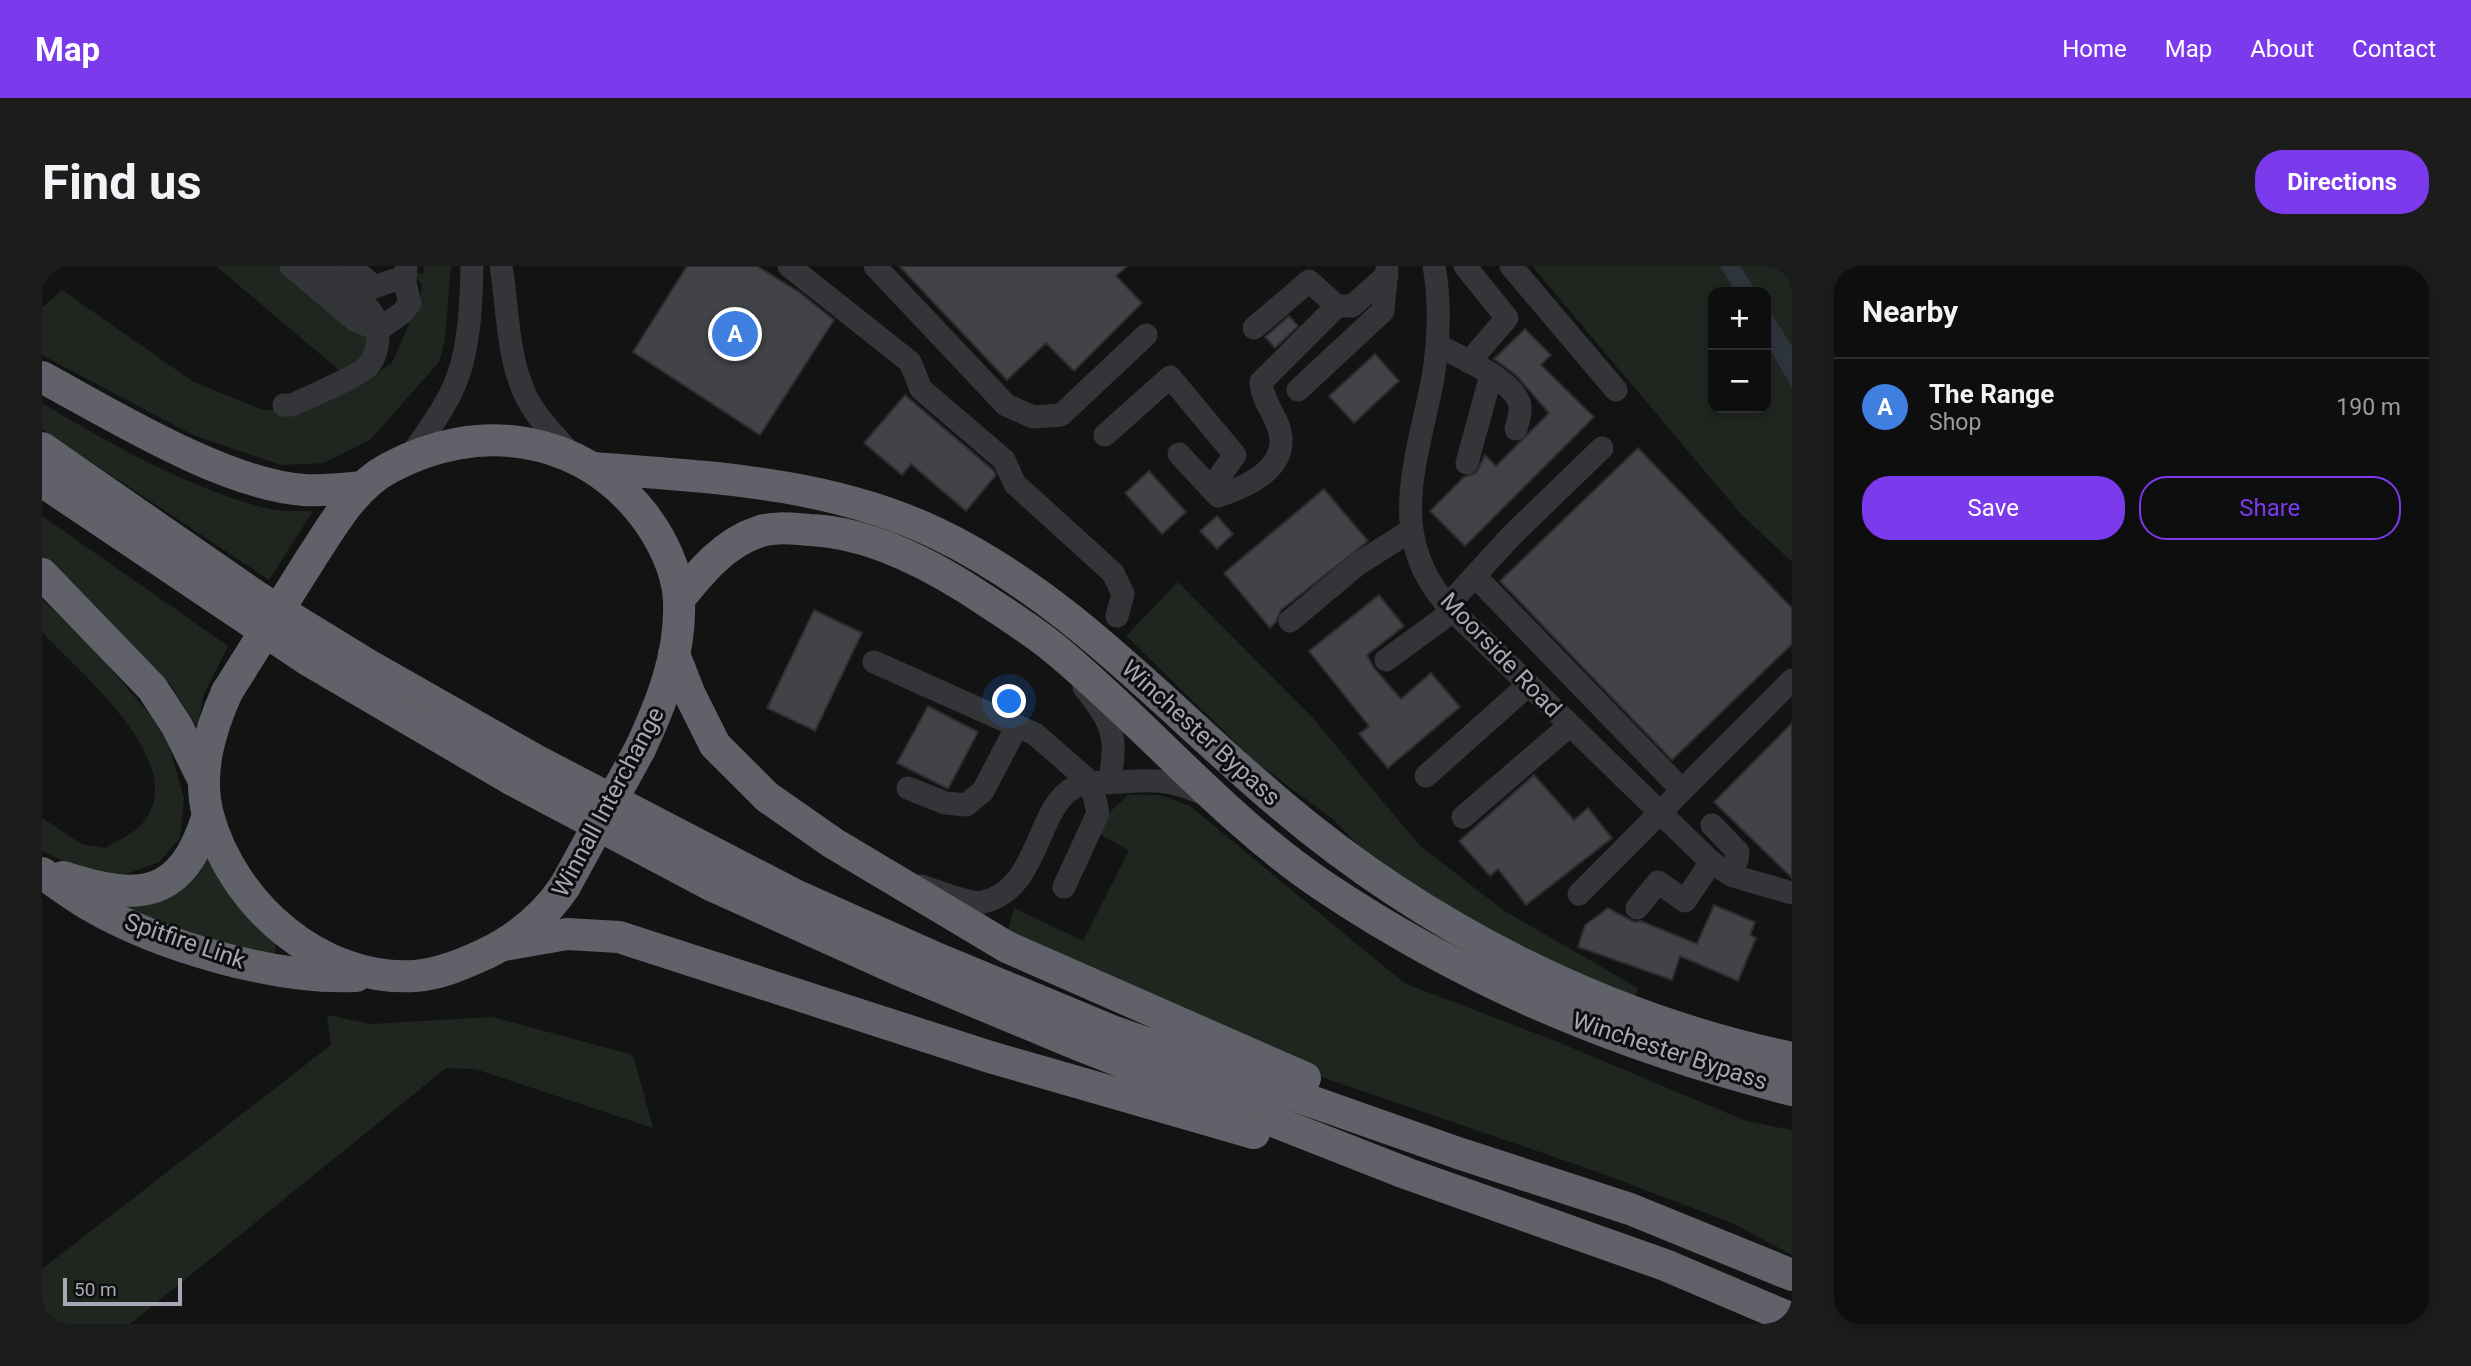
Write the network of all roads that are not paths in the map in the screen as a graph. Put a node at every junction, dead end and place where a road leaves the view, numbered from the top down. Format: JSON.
{"nodes":[{"id":1,"x":291,"y":266,"type":"edge"},
{"id":2,"x":318,"y":266,"type":"edge"},
{"id":3,"x":349,"y":266,"type":"edge"},
{"id":4,"x":472,"y":266,"type":"edge"},
{"id":5,"x":501,"y":266,"type":"edge"},
{"id":6,"x":789,"y":266,"type":"edge"},
{"id":7,"x":875,"y":266,"type":"edge"},
{"id":8,"x":1434,"y":266,"type":"edge"},
{"id":9,"x":1465,"y":266,"type":"edge"},
{"id":10,"x":1511,"y":266,"type":"edge"},
{"id":11,"x":1387,"y":270,"type":"edge"},
{"id":12,"x":405,"y":274,"type":"edge"},
{"id":13,"x":1337,"y":306,"type":"junction"},
{"id":14,"x":1254,"y":328,"type":"dead end"},
{"id":15,"x":379,"y":330,"type":"junction"},
{"id":16,"x":1146,"y":335,"type":"dead end"},
{"id":17,"x":1437,"y":345,"type":"junction"},
{"id":18,"x":1469,"y":362,"type":"junction"},
{"id":19,"x":1491,"y":375,"type":"junction"},
{"id":20,"x":42,"y":377,"type":"edge"},
{"id":21,"x":1298,"y":390,"type":"dead end"},
{"id":22,"x":1616,"y":390,"type":"dead end"},
{"id":23,"x":284,"y":405,"type":"dead end"},
{"id":24,"x":1516,"y":429,"type":"dead end"},
{"id":25,"x":1105,"y":435,"type":"dead end"},
{"id":26,"x":42,"y":448,"type":"edge"},
{"id":27,"x":1602,"y":448,"type":"dead end"},
{"id":28,"x":1179,"y":454,"type":"dead end"},
{"id":29,"x":409,"y":458,"type":"junction"},
{"id":30,"x":582,"y":461,"type":"junction"},
{"id":31,"x":1467,"y":463,"type":"dead end"},
{"id":32,"x":42,"y":481,"type":"edge"},
{"id":33,"x":363,"y":487,"type":"junction"},
{"id":34,"x":1211,"y":488,"type":"junction"},
{"id":35,"x":1410,"y":531,"type":"junction"},
{"id":36,"x":42,"y":574,"type":"edge"},
{"id":37,"x":1475,"y":576,"type":"junction"},
{"id":38,"x":679,"y":599,"type":"junction"},
{"id":39,"x":1450,"y":608,"type":"junction"},
{"id":40,"x":1117,"y":616,"type":"dead end"},
{"id":41,"x":1290,"y":621,"type":"dead end"},
{"id":42,"x":1054,"y":648,"type":"junction"},
{"id":43,"x":674,"y":654,"type":"junction"},
{"id":44,"x":1387,"y":660,"type":"dead end"},
{"id":45,"x":874,"y":662,"type":"dead end"},
{"id":46,"x":1792,"y":680,"type":"edge"},
{"id":47,"x":1527,"y":686,"type":"junction"},
{"id":48,"x":1017,"y":726,"type":"junction"},
{"id":49,"x":1569,"y":726,"type":"junction"},
{"id":50,"x":1426,"y":776,"type":"dead end"},
{"id":51,"x":204,"y":782,"type":"junction"},
{"id":52,"x":1083,"y":786,"type":"junction"},
{"id":53,"x":908,"y":788,"type":"dead end"},
{"id":54,"x":1682,"y":790,"type":"junction"},
{"id":55,"x":1218,"y":800,"type":"junction"},
{"id":56,"x":1660,"y":813,"type":"junction"},
{"id":57,"x":208,"y":815,"type":"junction"},
{"id":58,"x":1463,"y":817,"type":"dead end"},
{"id":59,"x":1712,"y":825,"type":"dead end"},
{"id":60,"x":1720,"y":868,"type":"junction"},
{"id":61,"x":42,"y":871,"type":"edge"},
{"id":62,"x":884,"y":875,"type":"junction"},
{"id":63,"x":1064,"y":887,"type":"dead end"},
{"id":64,"x":1792,"y":892,"type":"edge"},
{"id":65,"x":1579,"y":894,"type":"dead end"},
{"id":66,"x":1637,"y":908,"type":"dead end"},
{"id":67,"x":504,"y":945,"type":"junction"},
{"id":68,"x":382,"y":975,"type":"junction"},
{"id":69,"x":1792,"y":1058,"type":"edge"},
{"id":70,"x":1792,"y":1090,"type":"edge"},
{"id":71,"x":1408,"y":1174,"type":"junction"},
{"id":72,"x":1630,"y":1209,"type":"junction"},
{"id":73,"x":1792,"y":1275,"type":"edge"},
{"id":74,"x":1792,"y":1319,"type":"edge"}],
"edges":[{"from":1,"to":15,"type":"street"},
{"from":2,"to":15,"type":"street"},
{"from":3,"to":12,"type":"street"},
{"from":4,"to":29,"type":"street"},
{"from":5,"to":30,"type":"street"},
{"from":6,"to":40,"type":"street"},
{"from":7,"to":16,"type":"street"},
{"from":8,"to":17,"type":"street","name":"Moorside Road"},
{"from":9,"to":18,"type":"street"},
{"from":10,"to":22,"type":"street"},
{"from":11,"to":13,"type":"street"},
{"from":11,"to":21,"type":"street"},
{"from":12,"to":15,"type":"street"},
{"from":13,"to":14,"type":"street"},
{"from":13,"to":34,"type":"street"},
{"from":15,"to":23,"type":"street"},
{"from":17,"to":18,"type":"street"},
{"from":17,"to":35,"type":"street","name":"Moorside Road"},
{"from":18,"to":19,"type":"street"},
{"from":19,"to":24,"type":"street"},
{"from":19,"to":31,"type":"street"},
{"from":20,"to":33,"type":"highway"},
{"from":25,"to":34,"type":"street"},
{"from":26,"to":72,"type":"highway"},
{"from":27,"to":37,"type":"street"},
{"from":28,"to":34,"type":"street"},
{"from":29,"to":30,"type":"highway","name":"Winnall Interchange"},
{"from":29,"to":33,"type":"highway","name":"Winnall Interchange"},
{"from":30,"to":38,"type":"highway","name":"Winnall Interchange"},
{"from":30,"to":69,"type":"highway","name":"Winchester Bypass"},
{"from":32,"to":71,"type":"highway"},
{"from":33,"to":51,"type":"highway","name":"Winnall Interchange","bridge":true},
{"from":35,"to":39,"type":"street","name":"Moorside Road"},
{"from":35,"to":41,"type":"street"},
{"from":36,"to":51,"type":"highway"},
{"from":37,"to":39,"type":"street"},
{"from":37,"to":54,"type":"street"},
{"from":38,"to":42,"type":"highway","name":"Winchester Bypass"},
{"from":38,"to":43,"type":"highway","name":"Winnall Interchange"},
{"from":39,"to":44,"type":"street"},
{"from":39,"to":47,"type":"street","name":"Moorside Road"},
{"from":42,"to":52,"type":"street"},
{"from":42,"to":55,"type":"highway","name":"Winchester Bypass"},
{"from":43,"to":62,"type":"highway"},
{"from":43,"to":67,"type":"highway","name":"Winnall Interchange","bridge":true},
{"from":45,"to":48,"type":"street"},
{"from":46,"to":54,"type":"street"},
{"from":47,"to":49,"type":"street","name":"Moorside Road"},
{"from":47,"to":50,"type":"street"},
{"from":48,"to":52,"type":"street"},
{"from":48,"to":53,"type":"street"},
{"from":49,"to":56,"type":"street","name":"Moorside Road"},
{"from":49,"to":58,"type":"street"},
{"from":51,"to":57,"type":"highway","name":"Winnall Interchange"},
{"from":52,"to":55,"type":"street"},
{"from":52,"to":62,"type":"street"},
{"from":52,"to":63,"type":"street"},
{"from":54,"to":56,"type":"street"},
{"from":55,"to":70,"type":"highway","name":"Winchester Bypass"},
{"from":56,"to":60,"type":"street","name":"Moorside Road"},
{"from":56,"to":65,"type":"street"},
{"from":57,"to":61,"type":"highway","name":"Spitfire Link"},
{"from":57,"to":68,"type":"highway","name":"Winnall Interchange"},
{"from":59,"to":60,"type":"street"},
{"from":60,"to":64,"type":"street","name":"Moorside Road"},
{"from":60,"to":66,"type":"street"},
{"from":61,"to":68,"type":"highway","name":"Spitfire Link"},
{"from":62,"to":72,"type":"highway"},
{"from":67,"to":68,"type":"highway","name":"Winnall Interchange"},
{"from":67,"to":71,"type":"highway"},
{"from":71,"to":74,"type":"highway"},
{"from":72,"to":73,"type":"highway"}]}
